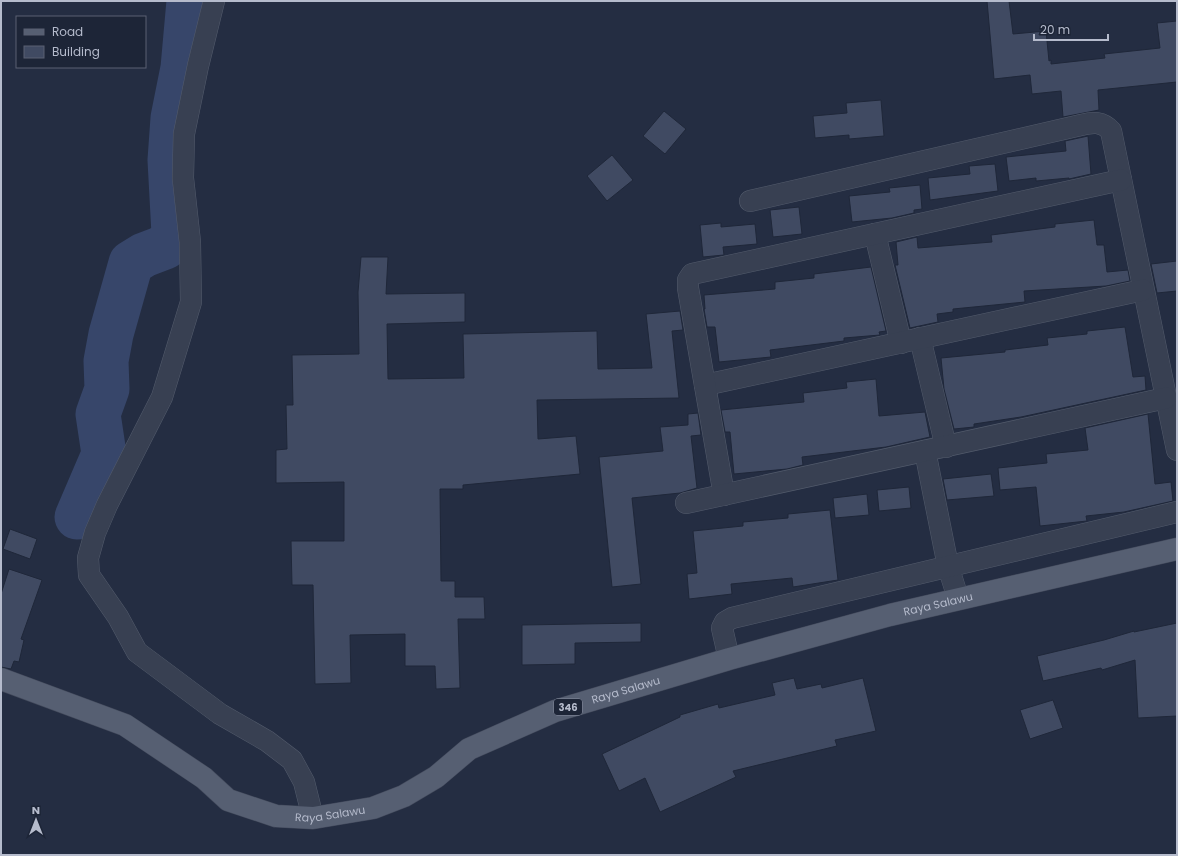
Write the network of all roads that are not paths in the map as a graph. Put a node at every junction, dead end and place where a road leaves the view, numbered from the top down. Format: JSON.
{"nodes":[{"id":1,"x":214,"y":1,"type":"edge"},
{"id":2,"x":1121,"y":180,"type":"junction"},
{"id":3,"x":750,"y":201,"type":"dead end"},
{"id":4,"x":875,"y":234,"type":"junction"},
{"id":5,"x":1143,"y":290,"type":"junction"},
{"id":6,"x":910,"y":340,"type":"junction"},
{"id":7,"x":705,"y":385,"type":"junction"},
{"id":8,"x":1166,"y":398,"type":"junction"},
{"id":9,"x":946,"y":447,"type":"junction"},
{"id":10,"x":1177,"y":450,"type":"edge"},
{"id":11,"x":924,"y":451,"type":"junction"},
{"id":12,"x":724,"y":495,"type":"junction"},
{"id":13,"x":686,"y":503,"type":"dead end"},
{"id":14,"x":1177,"y":512,"type":"edge"},
{"id":15,"x":1177,"y":549,"type":"edge"},
{"id":16,"x":948,"y":566,"type":"junction"},
{"id":17,"x":958,"y":598,"type":"junction"},
{"id":18,"x":729,"y":658,"type":"junction"},
{"id":19,"x":1,"y":679,"type":"edge"},
{"id":20,"x":313,"y":818,"type":"junction"}],
"edges":[{"from":1,"to":20,"type":"street"},
{"from":2,"to":3,"type":"street"},
{"from":2,"to":4,"type":"street"},
{"from":2,"to":5,"type":"street"},
{"from":4,"to":6,"type":"street"},
{"from":4,"to":7,"type":"street"},
{"from":5,"to":6,"type":"street"},
{"from":5,"to":8,"type":"street"},
{"from":6,"to":7,"type":"street"},
{"from":6,"to":9,"type":"street"},
{"from":7,"to":12,"type":"street"},
{"from":8,"to":9,"type":"street"},
{"from":8,"to":10,"type":"street"},
{"from":9,"to":11,"type":"street"},
{"from":11,"to":12,"type":"street"},
{"from":11,"to":16,"type":"street"},
{"from":12,"to":13,"type":"street"},
{"from":14,"to":16,"type":"street"},
{"from":15,"to":17,"type":"main road","name":"Raya Salawu","number":"346"},
{"from":16,"to":17,"type":"street"},
{"from":16,"to":18,"type":"street"},
{"from":17,"to":18,"type":"main road","name":"Raya Salawu","number":"346"},
{"from":18,"to":20,"type":"main road","name":"Raya Salawu","number":"346"},
{"from":19,"to":20,"type":"main road","name":"Raya Salawu","number":"346"}]}
